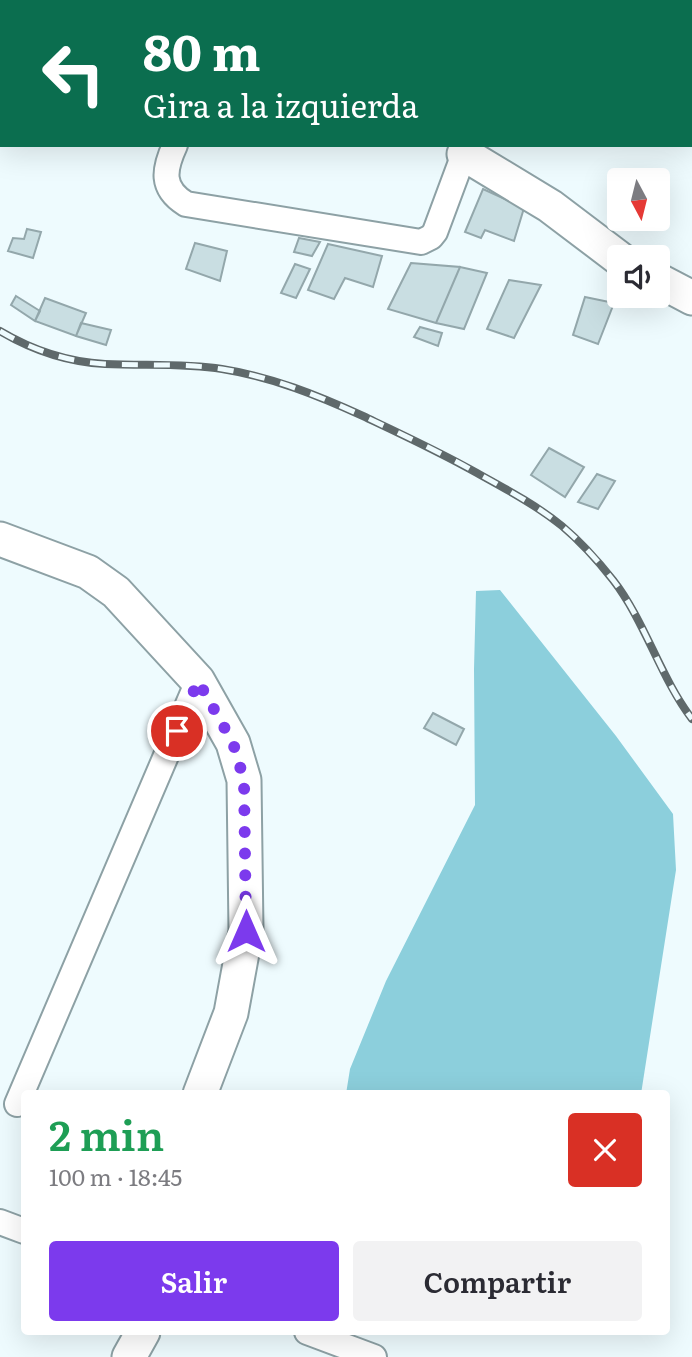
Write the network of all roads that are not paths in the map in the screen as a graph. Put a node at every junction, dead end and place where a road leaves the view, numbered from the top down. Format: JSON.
{"nodes":[{"id":1,"x":174,"y":147,"type":"edge"},
{"id":2,"x":466,"y":150,"type":"edge"},
{"id":3,"x":607,"y":249,"type":"edge"},
{"id":4,"x":670,"y":286,"type":"edge"},
{"id":5,"x":692,"y":298,"type":"edge"},
{"id":6,"x":0,"y":539,"type":"edge"},
{"id":7,"x":198,"y":681,"type":"junction"},
{"id":8,"x":23,"y":1090,"type":"edge"},
{"id":9,"x":202,"y":1090,"type":"edge"},
{"id":10,"x":21,"y":1095,"type":"edge"},
{"id":11,"x":17,"y":1104,"type":"dead end"},
{"id":12,"x":0,"y":1222,"type":"edge"},
{"id":13,"x":21,"y":1230,"type":"edge"},
{"id":14,"x":141,"y":1335,"type":"edge"},
{"id":15,"x":315,"y":1335,"type":"edge"},
{"id":16,"x":129,"y":1357,"type":"edge"},
{"id":17,"x":374,"y":1357,"type":"edge"}],
"edges":[{"from":1,"to":2,"type":"street"},
{"from":2,"to":3,"type":"main road"},
{"from":4,"to":5,"type":"main road"},
{"from":6,"to":7,"type":"main road"},
{"from":7,"to":8,"type":"street"},
{"from":7,"to":9,"type":"main road"},
{"from":10,"to":11,"type":"street"},
{"from":12,"to":13,"type":"street"},
{"from":14,"to":16,"type":"main road"},
{"from":15,"to":17,"type":"street"}]}
